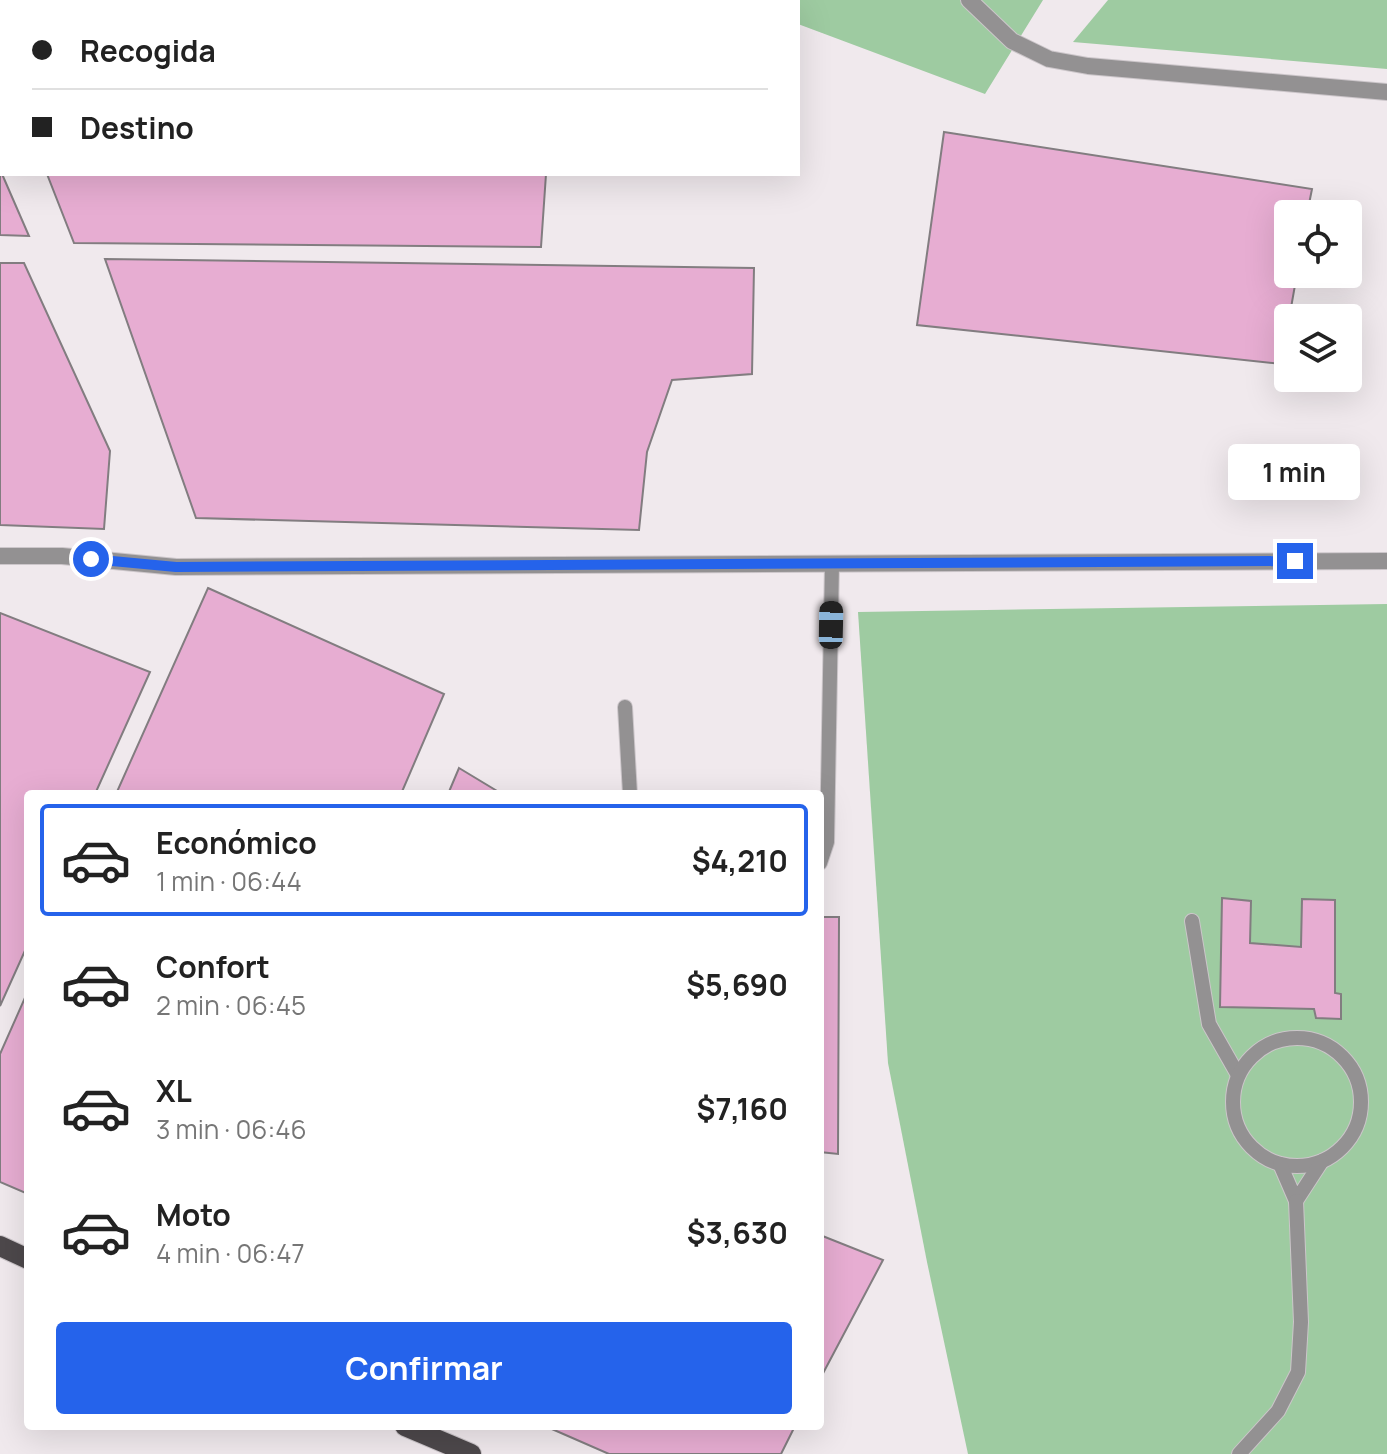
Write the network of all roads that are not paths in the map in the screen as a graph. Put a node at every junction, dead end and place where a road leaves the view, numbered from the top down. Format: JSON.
{"nodes":[{"id":1,"x":969,"y":0,"type":"edge"},
{"id":2,"x":1387,"y":92,"type":"edge"},
{"id":3,"x":0,"y":556,"type":"edge"},
{"id":4,"x":1387,"y":561,"type":"edge"},
{"id":5,"x":832,"y":563,"type":"junction"},
{"id":6,"x":625,"y":707,"type":"dead end"},
{"id":7,"x":630,"y":790,"type":"edge"},
{"id":8,"x":824,"y":851,"type":"edge"},
{"id":9,"x":1192,"y":921,"type":"dead end"},
{"id":10,"x":1238,"y":1075,"type":"junction"},
{"id":11,"x":1322,"y":1161,"type":"junction"},
{"id":12,"x":1280,"y":1164,"type":"junction"},
{"id":13,"x":1296,"y":1201,"type":"junction"},
{"id":14,"x":0,"y":1246,"type":"edge"},
{"id":15,"x":24,"y":1257,"type":"edge"},
{"id":16,"x":414,"y":1430,"type":"edge"},
{"id":17,"x":471,"y":1454,"type":"edge"},
{"id":18,"x":1239,"y":1454,"type":"edge"}],
"edges":[{"from":1,"to":2,"type":"street"},
{"from":3,"to":5,"type":"street"},
{"from":4,"to":5,"type":"street"},
{"from":5,"to":8,"type":"lane"},
{"from":6,"to":7,"type":"lane"},
{"from":9,"to":10,"type":"lane"},
{"from":10,"to":11,"type":"lane"},
{"from":10,"to":12,"type":"lane"},
{"from":11,"to":12,"type":"lane"},
{"from":11,"to":13,"type":"lane"},
{"from":12,"to":13,"type":"lane"},
{"from":13,"to":18,"type":"lane"},
{"from":14,"to":15,"type":"main road"},
{"from":16,"to":17,"type":"main road"}]}
